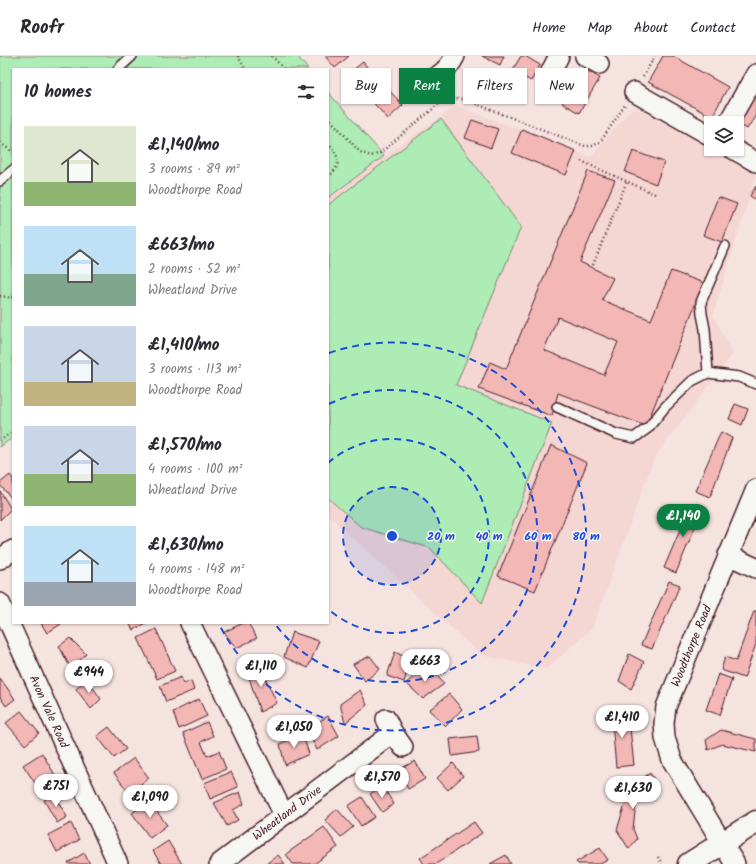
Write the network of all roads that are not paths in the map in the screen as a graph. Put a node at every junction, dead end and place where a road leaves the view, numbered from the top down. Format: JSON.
{"nodes":[{"id":1,"x":132,"y":56,"type":"edge"},
{"id":2,"x":455,"y":56,"type":"edge"},
{"id":3,"x":119,"y":68,"type":"edge"},
{"id":4,"x":447,"y":68,"type":"edge"},
{"id":5,"x":756,"y":74,"type":"edge"},
{"id":6,"x":634,"y":92,"type":"road end"},
{"id":7,"x":732,"y":116,"type":"edge"},
{"id":8,"x":704,"y":132,"type":"edge"},
{"id":9,"x":744,"y":155,"type":"edge"},
{"id":10,"x":756,"y":162,"type":"edge"},
{"id":11,"x":12,"y":171,"type":"edge"},
{"id":12,"x":0,"y":181,"type":"edge"},
{"id":13,"x":725,"y":246,"type":"dead end"},
{"id":14,"x":708,"y":373,"type":"junction"},
{"id":15,"x":756,"y":384,"type":"edge"},
{"id":16,"x":556,"y":407,"type":"dead end"},
{"id":17,"x":756,"y":488,"type":"edge"},
{"id":18,"x":12,"y":551,"type":"edge"},
{"id":19,"x":728,"y":555,"type":"junction"},
{"id":20,"x":0,"y":559,"type":"edge"},
{"id":21,"x":756,"y":568,"type":"edge"},
{"id":22,"x":0,"y":603,"type":"edge"},
{"id":23,"x":197,"y":625,"type":"edge"},
{"id":24,"x":394,"y":733,"type":"dead end"},
{"id":25,"x":284,"y":815,"type":"junction"},
{"id":26,"x":756,"y":822,"type":"edge"},
{"id":27,"x":722,"y":843,"type":"junction"},
{"id":28,"x":118,"y":864,"type":"edge"},
{"id":29,"x":219,"y":864,"type":"edge"},
{"id":30,"x":689,"y":864,"type":"edge"},
{"id":31,"x":735,"y":864,"type":"edge"}],
"edges":[{"from":1,"to":3,"type":"lane"},
{"from":2,"to":4,"type":"street"},
{"from":5,"to":7,"type":"street"},
{"from":6,"to":8,"type":"street"},
{"from":9,"to":10,"type":"street"},
{"from":11,"to":12,"type":"lane"},
{"from":13,"to":14,"type":"lane"},
{"from":14,"to":15,"type":"lane"},
{"from":14,"to":16,"type":"lane"},
{"from":17,"to":19,"type":"street","name":"Woodthorpe Road"},
{"from":18,"to":20,"type":"street"},
{"from":19,"to":21,"type":"street"},
{"from":19,"to":27,"type":"street","name":"Woodthorpe Road"},
{"from":22,"to":28,"type":"street","name":"Avon Vale Road"},
{"from":23,"to":25,"type":"street"},
{"from":24,"to":25,"type":"street","name":"Wheatland Drive"},
{"from":25,"to":29,"type":"street","name":"Wheatland Drive"},
{"from":26,"to":27,"type":"street"},
{"from":27,"to":30,"type":"street"},
{"from":27,"to":31,"type":"street","name":"Woodthorpe Road"}]}
